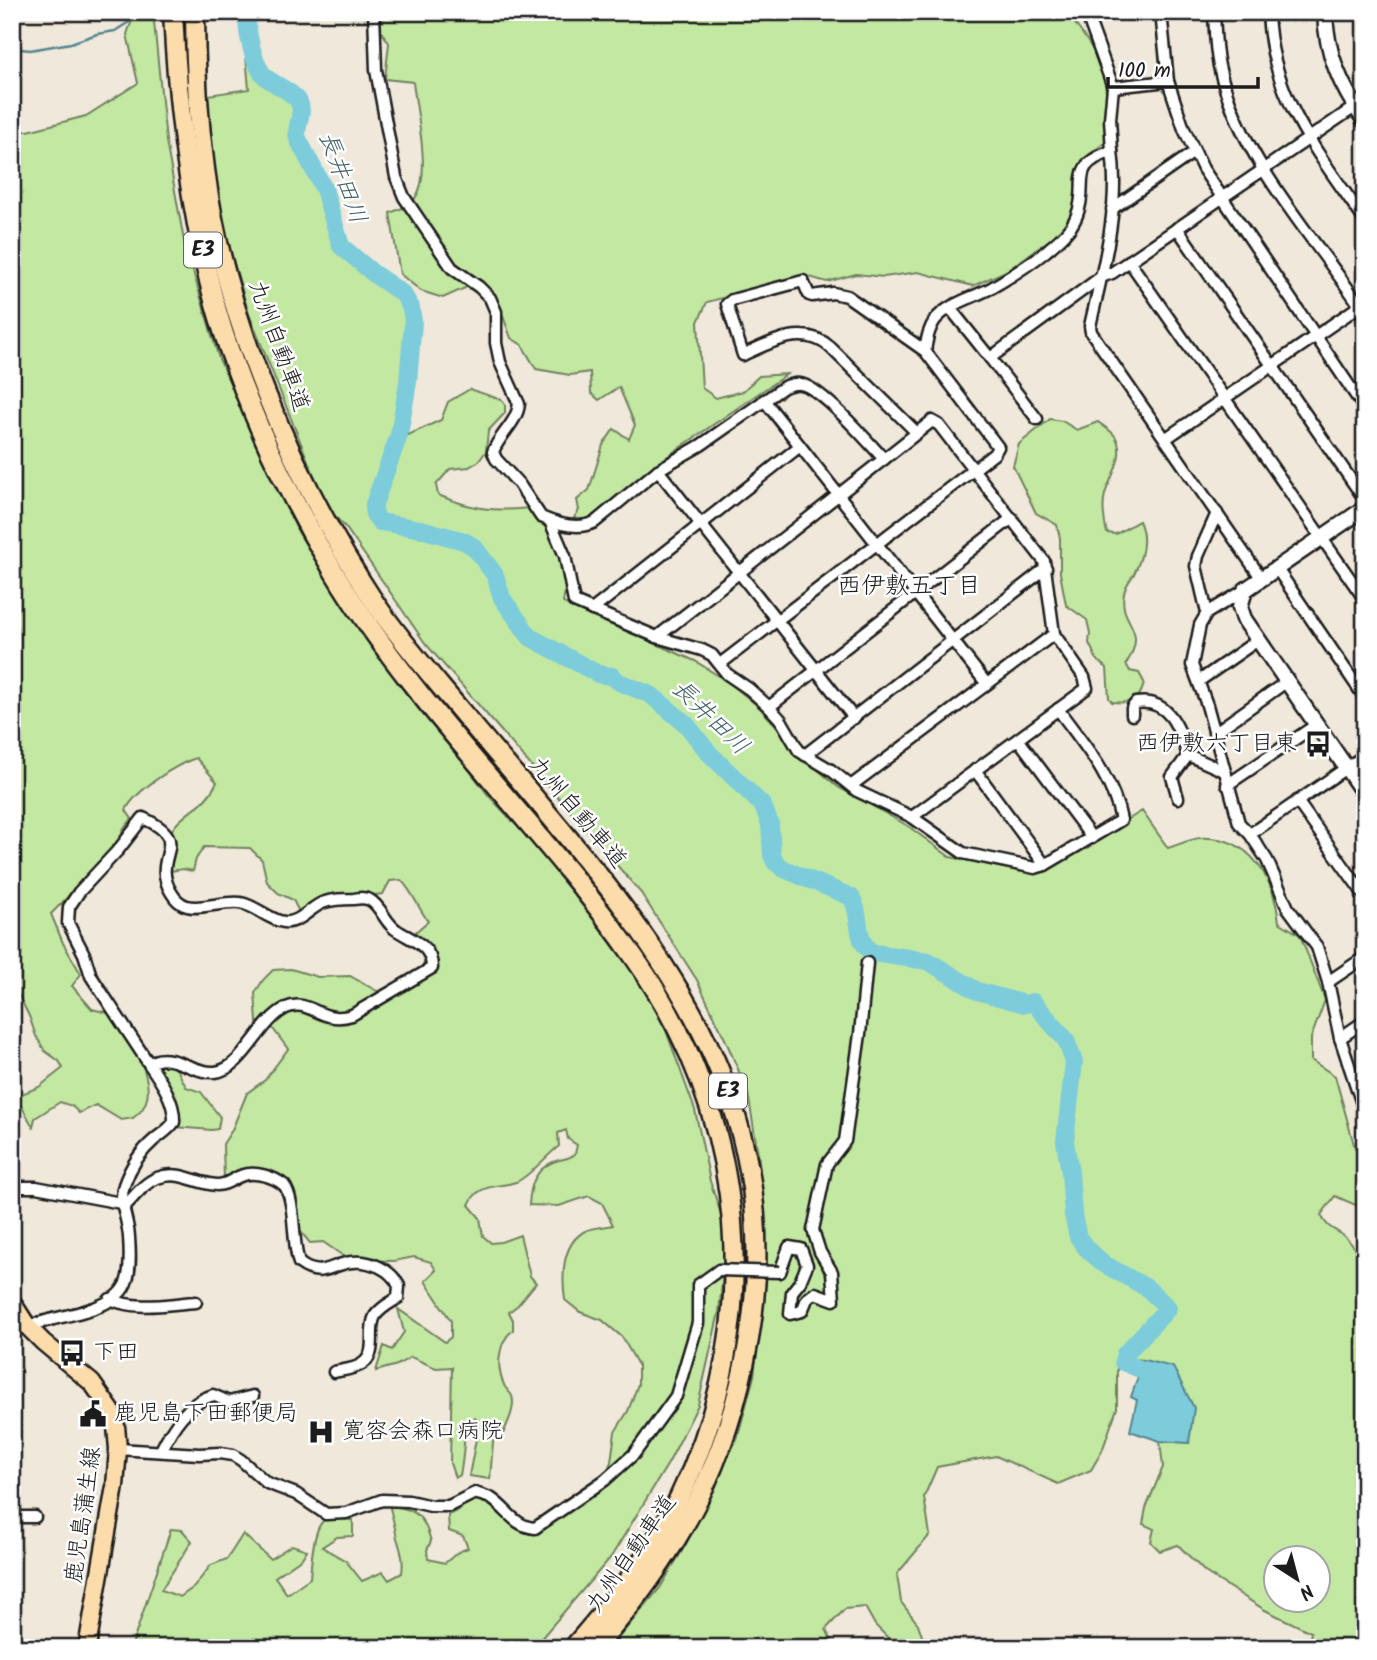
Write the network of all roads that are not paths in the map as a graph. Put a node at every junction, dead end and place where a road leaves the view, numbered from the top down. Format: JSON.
{"nodes":[{"id":1,"x":173,"y":12,"type":"edge"},
{"id":2,"x":195,"y":12,"type":"edge"},
{"id":3,"x":374,"y":12,"type":"edge"},
{"id":4,"x":1086,"y":12,"type":"edge"},
{"id":5,"x":1161,"y":12,"type":"edge"},
{"id":6,"x":1214,"y":12,"type":"edge"},
{"id":7,"x":1268,"y":12,"type":"edge"},
{"id":8,"x":1325,"y":12,"type":"edge"},
{"id":9,"x":1168,"y":81,"type":"junction"},
{"id":10,"x":1113,"y":87,"type":"junction"},
{"id":11,"x":1360,"y":103,"type":"edge"},
{"id":12,"x":1365,"y":121,"type":"edge"},
{"id":13,"x":1308,"y":138,"type":"junction"},
{"id":14,"x":1112,"y":151,"type":"junction"},
{"id":15,"x":1194,"y":152,"type":"junction"},
{"id":16,"x":1263,"y":169,"type":"junction"},
{"id":17,"x":1221,"y":198,"type":"junction"},
{"id":18,"x":1112,"y":209,"type":"junction"},
{"id":19,"x":1365,"y":220,"type":"edge"},
{"id":20,"x":1177,"y":228,"type":"junction"},
{"id":21,"x":1129,"y":261,"type":"junction"},
{"id":22,"x":1101,"y":277,"type":"junction"},
{"id":23,"x":1363,"y":307,"type":"edge"},
{"id":24,"x":950,"y":308,"type":"junction"},
{"id":25,"x":1315,"y":337,"type":"junction"},
{"id":26,"x":925,"y":351,"type":"junction"},
{"id":27,"x":990,"y":358,"type":"junction"},
{"id":28,"x":1272,"y":367,"type":"junction"},
{"id":29,"x":1224,"y":398,"type":"junction"},
{"id":30,"x":764,"y":400,"type":"junction"},
{"id":31,"x":1365,"y":409,"type":"edge"},
{"id":32,"x":1037,"y":419,"type":"dead end"},
{"id":33,"x":917,"y":433,"type":"junction"},
{"id":34,"x":1165,"y":439,"type":"junction"},
{"id":35,"x":800,"y":446,"type":"junction"},
{"id":36,"x":884,"y":459,"type":"junction"},
{"id":37,"x":975,"y":469,"type":"junction"},
{"id":38,"x":658,"y":470,"type":"junction"},
{"id":39,"x":838,"y":495,"type":"junction"},
{"id":40,"x":1365,"y":500,"type":"edge"},
{"id":41,"x":1365,"y":508,"type":"edge"},
{"id":42,"x":1217,"y":513,"type":"junction"},
{"id":43,"x":1012,"y":518,"type":"junction"},
{"id":44,"x":550,"y":521,"type":"junction"},
{"id":45,"x":701,"y":524,"type":"junction"},
{"id":46,"x":1322,"y":538,"type":"junction"},
{"id":47,"x":877,"y":544,"type":"junction"},
{"id":48,"x":1046,"y":568,"type":"junction"},
{"id":49,"x":1276,"y":569,"type":"junction"},
{"id":50,"x":739,"y":572,"type":"junction"},
{"id":51,"x":1262,"y":579,"type":"junction"},
{"id":52,"x":1245,"y":590,"type":"junction"},
{"id":53,"x":915,"y":593,"type":"junction"},
{"id":54,"x":1365,"y":600,"type":"edge"},
{"id":55,"x":592,"y":610,"type":"junction"},
{"id":56,"x":1207,"y":613,"type":"junction"},
{"id":57,"x":777,"y":621,"type":"junction"},
{"id":58,"x":1054,"y":634,"type":"junction"},
{"id":59,"x":657,"y":636,"type":"junction"},
{"id":60,"x":1258,"y":640,"type":"junction"},
{"id":61,"x":953,"y":641,"type":"junction"},
{"id":62,"x":720,"y":664,"type":"junction"},
{"id":63,"x":816,"y":670,"type":"junction"},
{"id":64,"x":1199,"y":681,"type":"junction"},
{"id":65,"x":1286,"y":682,"type":"junction"},
{"id":66,"x":986,"y":683,"type":"junction"},
{"id":67,"x":1365,"y":698,"type":"edge"},
{"id":68,"x":769,"y":707,"type":"junction"},
{"id":69,"x":1058,"y":709,"type":"junction"},
{"id":70,"x":1132,"y":715,"type":"dead end"},
{"id":71,"x":854,"y":718,"type":"junction"},
{"id":72,"x":1317,"y":725,"type":"junction"},
{"id":73,"x":1214,"y":733,"type":"junction"},
{"id":74,"x":1018,"y":738,"type":"junction"},
{"id":75,"x":805,"y":755,"type":"junction"},
{"id":76,"x":1188,"y":755,"type":"junction"},
{"id":77,"x":1365,"y":755,"type":"edge"},
{"id":78,"x":1346,"y":768,"type":"junction"},
{"id":79,"x":975,"y":770,"type":"junction"},
{"id":80,"x":1224,"y":771,"type":"junction"},
{"id":81,"x":852,"y":785,"type":"junction"},
{"id":82,"x":1227,"y":785,"type":"junction"},
{"id":83,"x":1365,"y":795,"type":"edge"},
{"id":84,"x":1178,"y":798,"type":"dead end"},
{"id":85,"x":1297,"y":802,"type":"junction"},
{"id":86,"x":912,"y":817,"type":"junction"},
{"id":87,"x":1250,"y":834,"type":"junction"},
{"id":88,"x":1091,"y":838,"type":"junction"},
{"id":89,"x":1045,"y":866,"type":"junction"},
{"id":90,"x":1365,"y":896,"type":"edge"},
{"id":91,"x":1365,"y":957,"type":"edge"},
{"id":92,"x":867,"y":964,"type":"dead end"},
{"id":93,"x":1328,"y":982,"type":"junction"},
{"id":94,"x":1365,"y":1021,"type":"edge"},
{"id":95,"x":1340,"y":1038,"type":"junction"},
{"id":96,"x":149,"y":1064,"type":"junction"},
{"id":97,"x":1365,"y":1113,"type":"edge"},
{"id":98,"x":20,"y":1187,"type":"dead end"},
{"id":99,"x":123,"y":1205,"type":"junction"},
{"id":100,"x":110,"y":1299,"type":"junction"},
{"id":101,"x":12,"y":1302,"type":"edge"},
{"id":102,"x":196,"y":1302,"type":"dead end"},
{"id":103,"x":28,"y":1326,"type":"junction"},
{"id":104,"x":334,"y":1372,"type":"dead end"},
{"id":105,"x":253,"y":1396,"type":"dead end"},
{"id":106,"x":118,"y":1449,"type":"junction"},
{"id":107,"x":161,"y":1450,"type":"junction"},
{"id":108,"x":12,"y":1517,"type":"edge"},
{"id":109,"x":35,"y":1517,"type":"dead end"},
{"id":110,"x":87,"y":1648,"type":"edge"},
{"id":111,"x":573,"y":1648,"type":"edge"},
{"id":112,"x":595,"y":1648,"type":"edge"}],
"edges":[{"from":1,"to":111,"type":"highway","name":"九州自動車道","number":"E3"},
{"from":2,"to":112,"type":"highway","name":"九州自動車道","number":"E3"},
{"from":3,"to":44,"type":"street"},
{"from":4,"to":10,"type":"street"},
{"from":5,"to":9,"type":"street"},
{"from":6,"to":16,"type":"street"},
{"from":7,"to":13,"type":"street"},
{"from":8,"to":11,"type":"street"},
{"from":9,"to":10,"type":"street"},
{"from":9,"to":15,"type":"street"},
{"from":10,"to":14,"type":"street"},
{"from":11,"to":12,"type":"street"},
{"from":11,"to":13,"type":"street"},
{"from":13,"to":16,"type":"street"},
{"from":13,"to":19,"type":"street"},
{"from":14,"to":18,"type":"street"},
{"from":14,"to":24,"type":"street"},
{"from":15,"to":17,"type":"street"},
{"from":15,"to":18,"type":"street"},
{"from":16,"to":17,"type":"street"},
{"from":16,"to":23,"type":"street"},
{"from":17,"to":20,"type":"street"},
{"from":17,"to":25,"type":"street"},
{"from":18,"to":22,"type":"street"},
{"from":20,"to":21,"type":"street"},
{"from":20,"to":28,"type":"street"},
{"from":21,"to":22,"type":"street"},
{"from":21,"to":29,"type":"street"},
{"from":22,"to":27,"type":"street"},
{"from":22,"to":34,"type":"street"},
{"from":23,"to":25,"type":"street"},
{"from":24,"to":26,"type":"street"},
{"from":24,"to":27,"type":"street"},
{"from":25,"to":28,"type":"street"},
{"from":25,"to":31,"type":"street"},
{"from":26,"to":33,"type":"street"},
{"from":26,"to":37,"type":"street"},
{"from":27,"to":32,"type":"street"},
{"from":28,"to":29,"type":"street"},
{"from":28,"to":40,"type":"street"},
{"from":29,"to":34,"type":"street"},
{"from":29,"to":46,"type":"street"},
{"from":30,"to":35,"type":"street"},
{"from":30,"to":36,"type":"street"},
{"from":30,"to":38,"type":"street"},
{"from":33,"to":36,"type":"street"},
{"from":33,"to":37,"type":"street"},
{"from":34,"to":42,"type":"street"},
{"from":35,"to":39,"type":"street"},
{"from":35,"to":45,"type":"street"},
{"from":36,"to":39,"type":"street"},
{"from":37,"to":43,"type":"street"},
{"from":37,"to":47,"type":"street"},
{"from":38,"to":44,"type":"street"},
{"from":38,"to":45,"type":"street"},
{"from":39,"to":47,"type":"street"},
{"from":39,"to":50,"type":"street"},
{"from":41,"to":46,"type":"street"},
{"from":42,"to":51,"type":"street"},
{"from":42,"to":56,"type":"street"},
{"from":43,"to":48,"type":"street"},
{"from":43,"to":53,"type":"street"},
{"from":44,"to":55,"type":"street"},
{"from":45,"to":50,"type":"street"},
{"from":45,"to":55,"type":"street"},
{"from":46,"to":49,"type":"street"},
{"from":46,"to":54,"type":"street"},
{"from":47,"to":53,"type":"street"},
{"from":47,"to":57,"type":"street"},
{"from":48,"to":58,"type":"street"},
{"from":48,"to":61,"type":"street"},
{"from":49,"to":51,"type":"street"},
{"from":49,"to":67,"type":"street"},
{"from":50,"to":57,"type":"street"},
{"from":50,"to":59,"type":"street"},
{"from":51,"to":52,"type":"street"},
{"from":52,"to":56,"type":"street"},
{"from":52,"to":60,"type":"street"},
{"from":53,"to":61,"type":"street"},
{"from":53,"to":63,"type":"street"},
{"from":55,"to":59,"type":"street"},
{"from":56,"to":64,"type":"street"},
{"from":57,"to":62,"type":"street"},
{"from":57,"to":63,"type":"street"},
{"from":58,"to":66,"type":"street"},
{"from":58,"to":69,"type":"street"},
{"from":59,"to":62,"type":"street"},
{"from":60,"to":64,"type":"street"},
{"from":60,"to":65,"type":"street"},
{"from":61,"to":66,"type":"street"},
{"from":61,"to":71,"type":"street"},
{"from":62,"to":68,"type":"street"},
{"from":63,"to":68,"type":"street"},
{"from":63,"to":71,"type":"street"},
{"from":64,"to":73,"type":"street"},
{"from":65,"to":72,"type":"street"},
{"from":65,"to":73,"type":"street"},
{"from":66,"to":81,"type":"street"},
{"from":68,"to":75,"type":"street"},
{"from":69,"to":74,"type":"street"},
{"from":69,"to":88,"type":"street"},
{"from":70,"to":76,"type":"street"},
{"from":71,"to":75,"type":"street"},
{"from":72,"to":78,"type":"street"},
{"from":72,"to":82,"type":"street"},
{"from":73,"to":80,"type":"street"},
{"from":74,"to":79,"type":"street"},
{"from":74,"to":88,"type":"street"},
{"from":75,"to":81,"type":"street"},
{"from":76,"to":80,"type":"street"},
{"from":76,"to":84,"type":"street"},
{"from":77,"to":78,"type":"street"},
{"from":78,"to":83,"type":"street"},
{"from":78,"to":85,"type":"street"},
{"from":79,"to":86,"type":"street"},
{"from":79,"to":89,"type":"street"},
{"from":80,"to":82,"type":"street"},
{"from":81,"to":86,"type":"street"},
{"from":82,"to":87,"type":"street"},
{"from":85,"to":87,"type":"street"},
{"from":85,"to":90,"type":"street"},
{"from":86,"to":89,"type":"street"},
{"from":87,"to":93,"type":"street"},
{"from":88,"to":89,"type":"street"},
{"from":91,"to":93,"type":"street"},
{"from":92,"to":107,"type":"street","bridge":true},
{"from":93,"to":95,"type":"street"},
{"from":94,"to":95,"type":"street"},
{"from":95,"to":97,"type":"street"},
{"from":96,"to":96,"type":"street"},
{"from":96,"to":99,"type":"street"},
{"from":98,"to":99,"type":"street"},
{"from":99,"to":100,"type":"street"},
{"from":99,"to":104,"type":"street"},
{"from":100,"to":102,"type":"street"},
{"from":100,"to":103,"type":"street"},
{"from":101,"to":103,"type":"main road","name":"鹿児島蒲生線"},
{"from":103,"to":106,"type":"main road","name":"鹿児島蒲生線"},
{"from":105,"to":107,"type":"street"},
{"from":106,"to":107,"type":"street"},
{"from":106,"to":110,"type":"main road","name":"鹿児島蒲生線"},
{"from":108,"to":109,"type":"street"}]}
